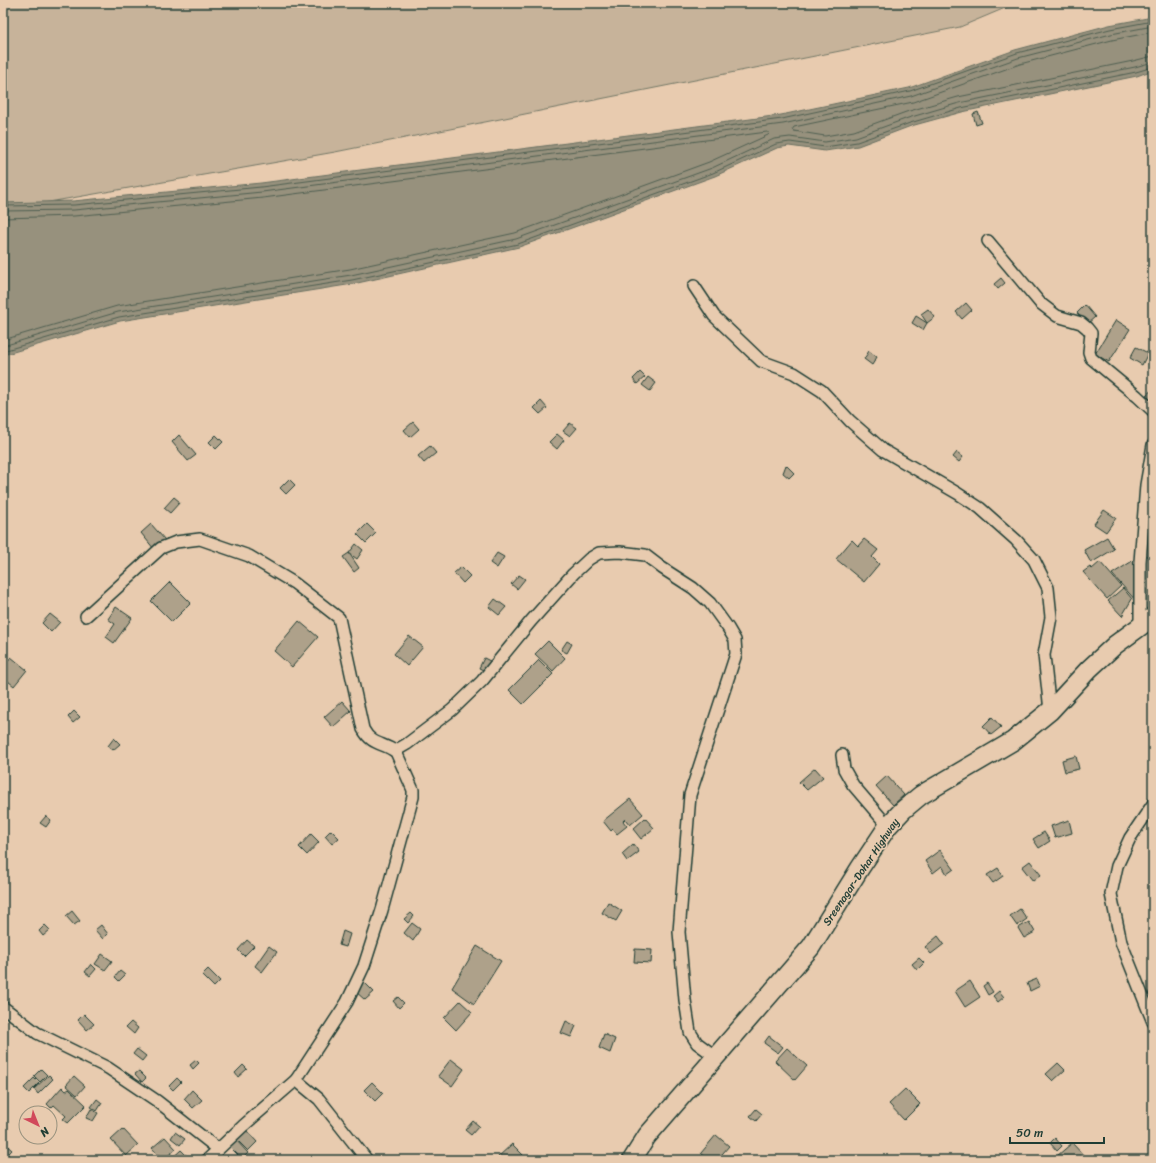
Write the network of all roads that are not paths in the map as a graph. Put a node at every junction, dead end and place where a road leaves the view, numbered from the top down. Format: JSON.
{"nodes":[{"id":1,"x":988,"y":241,"type":"dead end"},
{"id":2,"x":694,"y":286,"type":"dead end"},
{"id":3,"x":1153,"y":411,"type":"edge"},
{"id":4,"x":1153,"y":445,"type":"edge"},
{"id":5,"x":86,"y":616,"type":"dead end"},
{"id":6,"x":1147,"y":621,"type":"edge"},
{"id":7,"x":1050,"y":711,"type":"junction"},
{"id":8,"x":395,"y":751,"type":"junction"},
{"id":9,"x":842,"y":755,"type":"dead end"},
{"id":10,"x":1153,"y":804,"type":"edge"},
{"id":11,"x":888,"y":826,"type":"junction"},
{"id":12,"x":3,"y":1007,"type":"edge"},
{"id":13,"x":1153,"y":1022,"type":"edge"},
{"id":14,"x":716,"y":1057,"type":"junction"},
{"id":15,"x":296,"y":1080,"type":"junction"},
{"id":16,"x":218,"y":1149,"type":"junction"},
{"id":17,"x":207,"y":1160,"type":"edge"},
{"id":18,"x":367,"y":1160,"type":"edge"},
{"id":19,"x":632,"y":1160,"type":"edge"}],
"edges":[{"from":1,"to":3,"type":"street"},
{"from":2,"to":7,"type":"street"},
{"from":4,"to":6,"type":"street"},
{"from":5,"to":8,"type":"street"},
{"from":6,"to":7,"type":"main road","name":"Sreenagar-Dohar Highway"},
{"from":7,"to":11,"type":"main road","name":"Sreenagar-Dohar Highway"},
{"from":8,"to":14,"type":"street"},
{"from":8,"to":15,"type":"street"},
{"from":9,"to":11,"type":"street"},
{"from":10,"to":13,"type":"street"},
{"from":11,"to":14,"type":"main road","name":"Sreenagar-Dohar Highway"},
{"from":12,"to":16,"type":"street"},
{"from":14,"to":19,"type":"main road","name":"Sreenagar-Dohar Highway"},
{"from":15,"to":16,"type":"street"},
{"from":15,"to":18,"type":"street"},
{"from":16,"to":17,"type":"street"}]}
